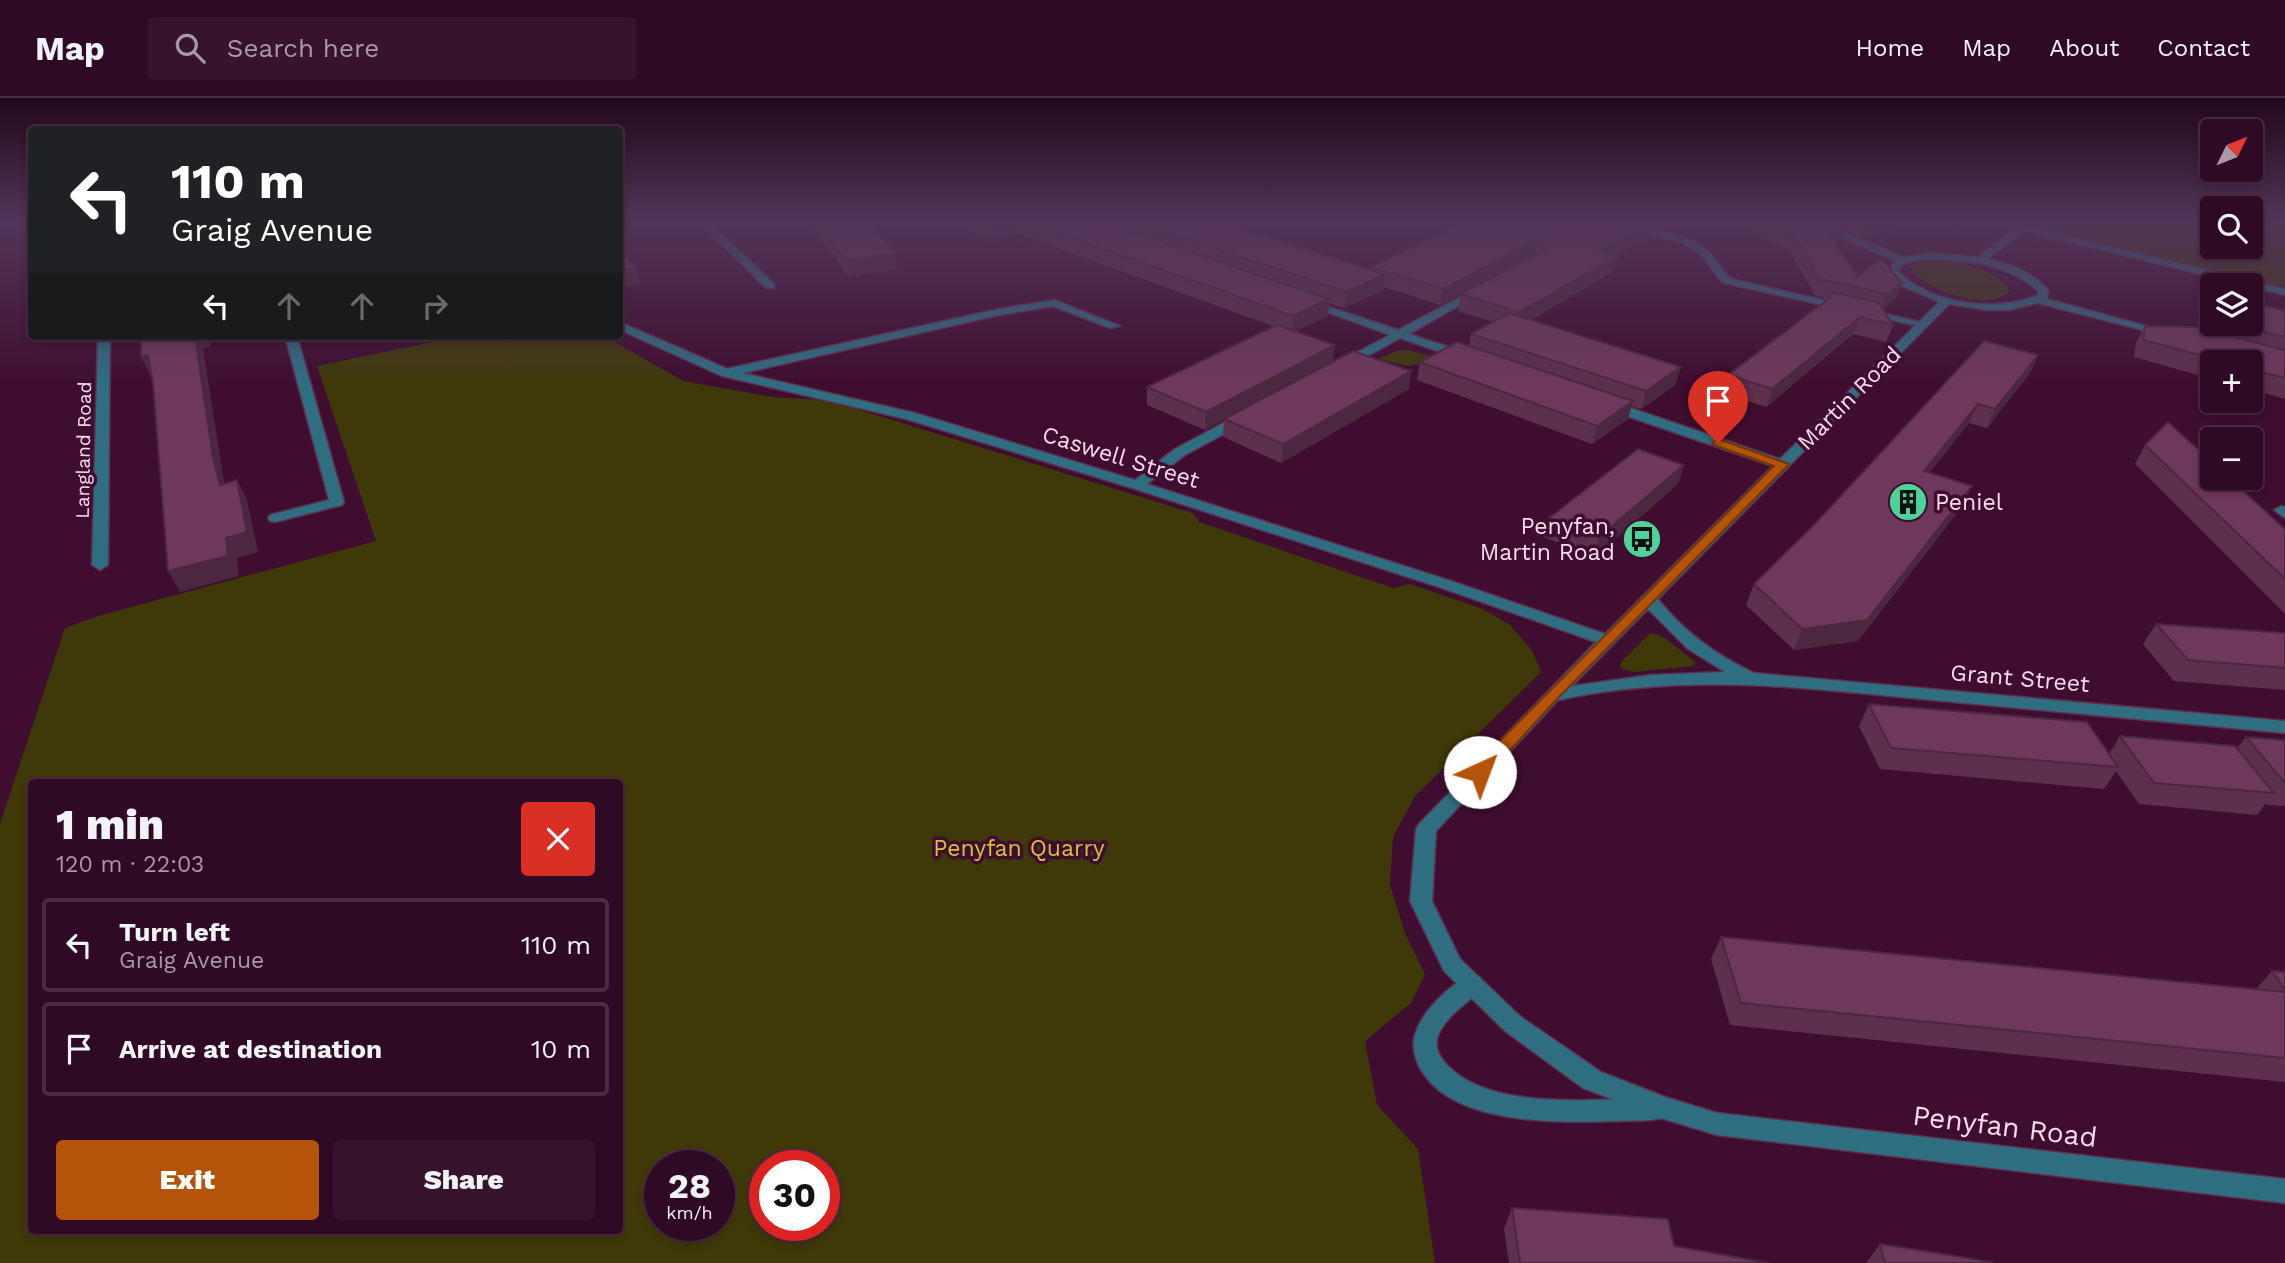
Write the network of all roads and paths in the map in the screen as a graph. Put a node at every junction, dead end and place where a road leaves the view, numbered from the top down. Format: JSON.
{"nodes":[{"id":1,"x":759,"y":275,"type":"edge"},
{"id":2,"x":1720,"y":275,"type":"edge"},
{"id":3,"x":1895,"y":275,"type":"edge"},
{"id":4,"x":2025,"y":275,"type":"edge"},
{"id":5,"x":2221,"y":275,"type":"edge"},
{"id":6,"x":1493,"y":284,"type":"edge"},
{"id":7,"x":770,"y":286,"type":"dead end"},
{"id":8,"x":2285,"y":292,"type":"edge"},
{"id":9,"x":1292,"y":298,"type":"edge"},
{"id":10,"x":1947,"y":300,"type":"junction"},
{"id":11,"x":2039,"y":300,"type":"junction"},
{"id":12,"x":1923,"y":324,"type":"junction"},
{"id":13,"x":1114,"y":326,"type":"dead end"},
{"id":14,"x":623,"y":327,"type":"edge"},
{"id":15,"x":1400,"y":334,"type":"junction"},
{"id":16,"x":2184,"y":338,"type":"edge"},
{"id":17,"x":104,"y":340,"type":"edge"},
{"id":18,"x":293,"y":340,"type":"edge"},
{"id":19,"x":1476,"y":360,"type":"edge"},
{"id":20,"x":726,"y":373,"type":"junction"},
{"id":21,"x":1326,"y":373,"type":"edge"},
{"id":22,"x":1593,"y":400,"type":"edge"},
{"id":23,"x":1253,"y":412,"type":"edge"},
{"id":24,"x":1783,"y":464,"type":"junction"},
{"id":25,"x":1137,"y":485,"type":"junction"},
{"id":26,"x":275,"y":519,"type":"dead end"},
{"id":27,"x":100,"y":565,"type":"dead end"},
{"id":28,"x":1648,"y":599,"type":"junction"},
{"id":29,"x":1607,"y":640,"type":"junction"},
{"id":30,"x":1751,"y":678,"type":"junction"},
{"id":31,"x":1552,"y":696,"type":"junction"},
{"id":32,"x":2285,"y":727,"type":"edge"},
{"id":33,"x":1472,"y":984,"type":"junction"},
{"id":34,"x":1664,"y":1108,"type":"junction"},
{"id":35,"x":1717,"y":1124,"type":"joint"},
{"id":36,"x":2285,"y":1191,"type":"edge"}],
"edges":[{"from":1,"to":7,"type":"street"},
{"from":2,"to":12,"type":"street"},
{"from":3,"to":10,"type":"street"},
{"from":4,"to":11,"type":"street"},
{"from":5,"to":8,"type":"street"},
{"from":6,"to":15,"type":"street"},
{"from":9,"to":15,"type":"street"},
{"from":10,"to":11,"type":"street"},
{"from":10,"to":12,"type":"street","name":"Martin Road"},
{"from":11,"to":16,"type":"street"},
{"from":12,"to":24,"type":"street","name":"Martin Road"},
{"from":13,"to":20,"type":"street"},
{"from":14,"to":20,"type":"street","name":"Caswell Street"},
{"from":15,"to":19,"type":"street"},
{"from":15,"to":21,"type":"street"},
{"from":17,"to":27,"type":"street","name":"Langland Road"},
{"from":18,"to":26,"type":"street"},
{"from":20,"to":25,"type":"street","name":"Caswell Street"},
{"from":22,"to":24,"type":"street"},
{"from":23,"to":25,"type":"street"},
{"from":24,"to":28,"type":"street","name":"Martin Road"},
{"from":25,"to":29,"type":"street","name":"Caswell Street"},
{"from":28,"to":29,"type":"street","name":"Martin Road"},
{"from":28,"to":30,"type":"street","name":"Grant Street"},
{"from":29,"to":31,"type":"street","name":"Martin Road"},
{"from":30,"to":31,"type":"street","name":"Grant Street"},
{"from":30,"to":32,"type":"street","name":"Grant Street"},
{"from":31,"to":33,"type":"street","name":"Martin Road"},
{"from":33,"to":34,"type":"street","name":"Martin Road"},
{"from":33,"to":34,"type":"street"},
{"from":34,"to":35,"type":"street","name":"Martin Road"},
{"from":35,"to":36,"type":"street","name":"Penyfan Road"}]}
